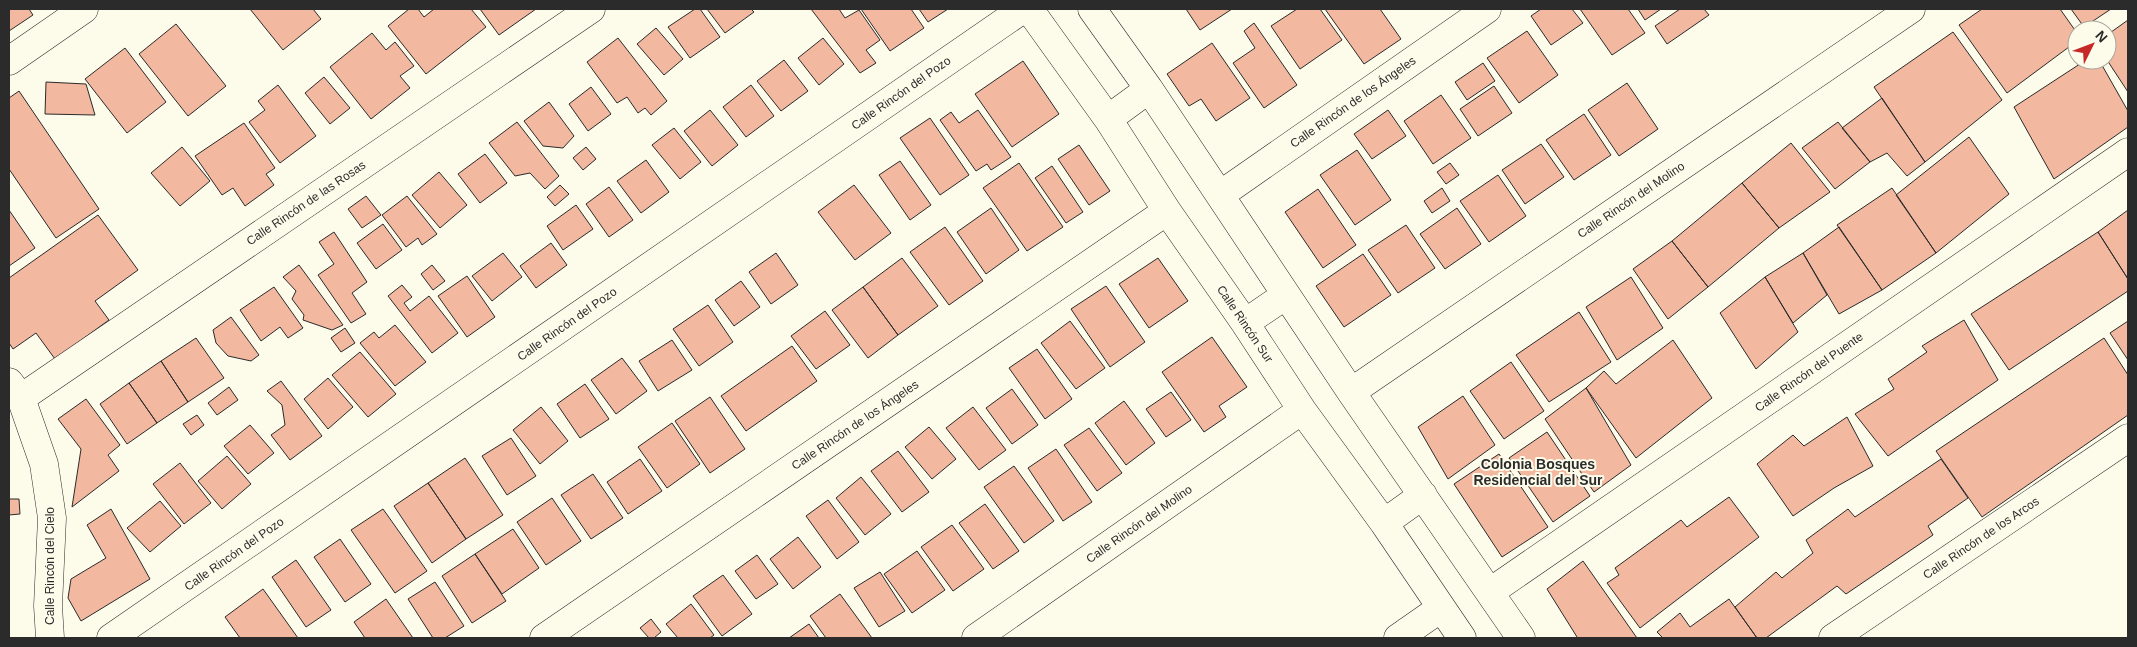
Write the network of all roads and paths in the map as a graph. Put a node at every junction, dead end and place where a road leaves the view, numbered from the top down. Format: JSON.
{"nodes":[{"id":1,"x":84,"y":9,"type":"edge"},
{"id":2,"x":591,"y":9,"type":"edge"},
{"id":3,"x":1023,"y":9,"type":"edge"},
{"id":4,"x":1029,"y":9,"type":"edge"},
{"id":5,"x":1092,"y":9,"type":"edge"},
{"id":6,"x":1487,"y":9,"type":"edge"},
{"id":7,"x":1911,"y":9,"type":"edge"},
{"id":8,"x":9,"y":62,"type":"edge"},
{"id":9,"x":1149,"y":90,"type":"junction"},
{"id":10,"x":1108,"y":119,"type":"junction"},
{"id":11,"x":2128,"y":152,"type":"edge"},
{"id":12,"x":1220,"y":195,"type":"junction"},
{"id":13,"x":1166,"y":211,"type":"junction"},
{"id":14,"x":1286,"y":295,"type":"junction"},
{"id":15,"x":1245,"y":323,"type":"junction"},
{"id":16,"x":15,"y":390,"type":"edge"},
{"id":17,"x":1351,"y":392,"type":"junction"},
{"id":18,"x":1302,"y":410,"type":"junction"},
{"id":19,"x":2128,"y":438,"type":"edge"},
{"id":20,"x":1423,"y":495,"type":"junction"},
{"id":21,"x":1384,"y":523,"type":"junction"},
{"id":22,"x":1490,"y":592,"type":"junction"},
{"id":23,"x":1441,"y":608,"type":"junction"},
{"id":24,"x":50,"y":638,"type":"edge"},
{"id":25,"x":111,"y":638,"type":"edge"},
{"id":26,"x":544,"y":638,"type":"edge"},
{"id":27,"x":976,"y":638,"type":"edge"},
{"id":28,"x":1398,"y":638,"type":"edge"},
{"id":29,"x":1462,"y":638,"type":"edge"},
{"id":30,"x":1520,"y":638,"type":"edge"},
{"id":31,"x":1833,"y":638,"type":"edge"}],
"edges":[{"from":1,"to":8,"type":"street"},
{"from":2,"to":16,"type":"street","name":"Calle Rincón de las Rosas"},
{"from":3,"to":25,"type":"street","name":"Calle Rincón del Pozo"},
{"from":4,"to":10,"type":"street","name":"Calle Rincón Sur"},
{"from":5,"to":9,"type":"street"},
{"from":6,"to":12,"type":"street","name":"Calle Rincón de los Ángeles"},
{"from":7,"to":17,"type":"street","name":"Calle Rincón del Molino"},
{"from":9,"to":10,"type":"street"},
{"from":9,"to":12,"type":"street"},
{"from":10,"to":13,"type":"street","name":"Calle Rincón Sur"},
{"from":11,"to":22,"type":"street","name":"Calle Rincón del Puente"},
{"from":12,"to":14,"type":"street"},
{"from":13,"to":15,"type":"street","name":"Calle Rincón Sur"},
{"from":13,"to":26,"type":"street","name":"Calle Rincón de los Ángeles"},
{"from":14,"to":15,"type":"street"},
{"from":14,"to":17,"type":"street"},
{"from":15,"to":18,"type":"street","name":"Calle Rincón Sur"},
{"from":16,"to":24,"type":"street","name":"Calle Rincón del Cielo"},
{"from":17,"to":20,"type":"street"},
{"from":18,"to":21,"type":"street","name":"Calle Rincón Sur"},
{"from":18,"to":27,"type":"street","name":"Calle Rincón del Molino"},
{"from":19,"to":31,"type":"street","name":"Calle Rincón de los Arcos"},
{"from":20,"to":21,"type":"street"},
{"from":20,"to":22,"type":"street"},
{"from":21,"to":23,"type":"street","name":"Calle Rincón Sur"},
{"from":22,"to":30,"type":"street"},
{"from":23,"to":28,"type":"street"},
{"from":23,"to":29,"type":"street","name":"Calle Rincón Sur"}]}
